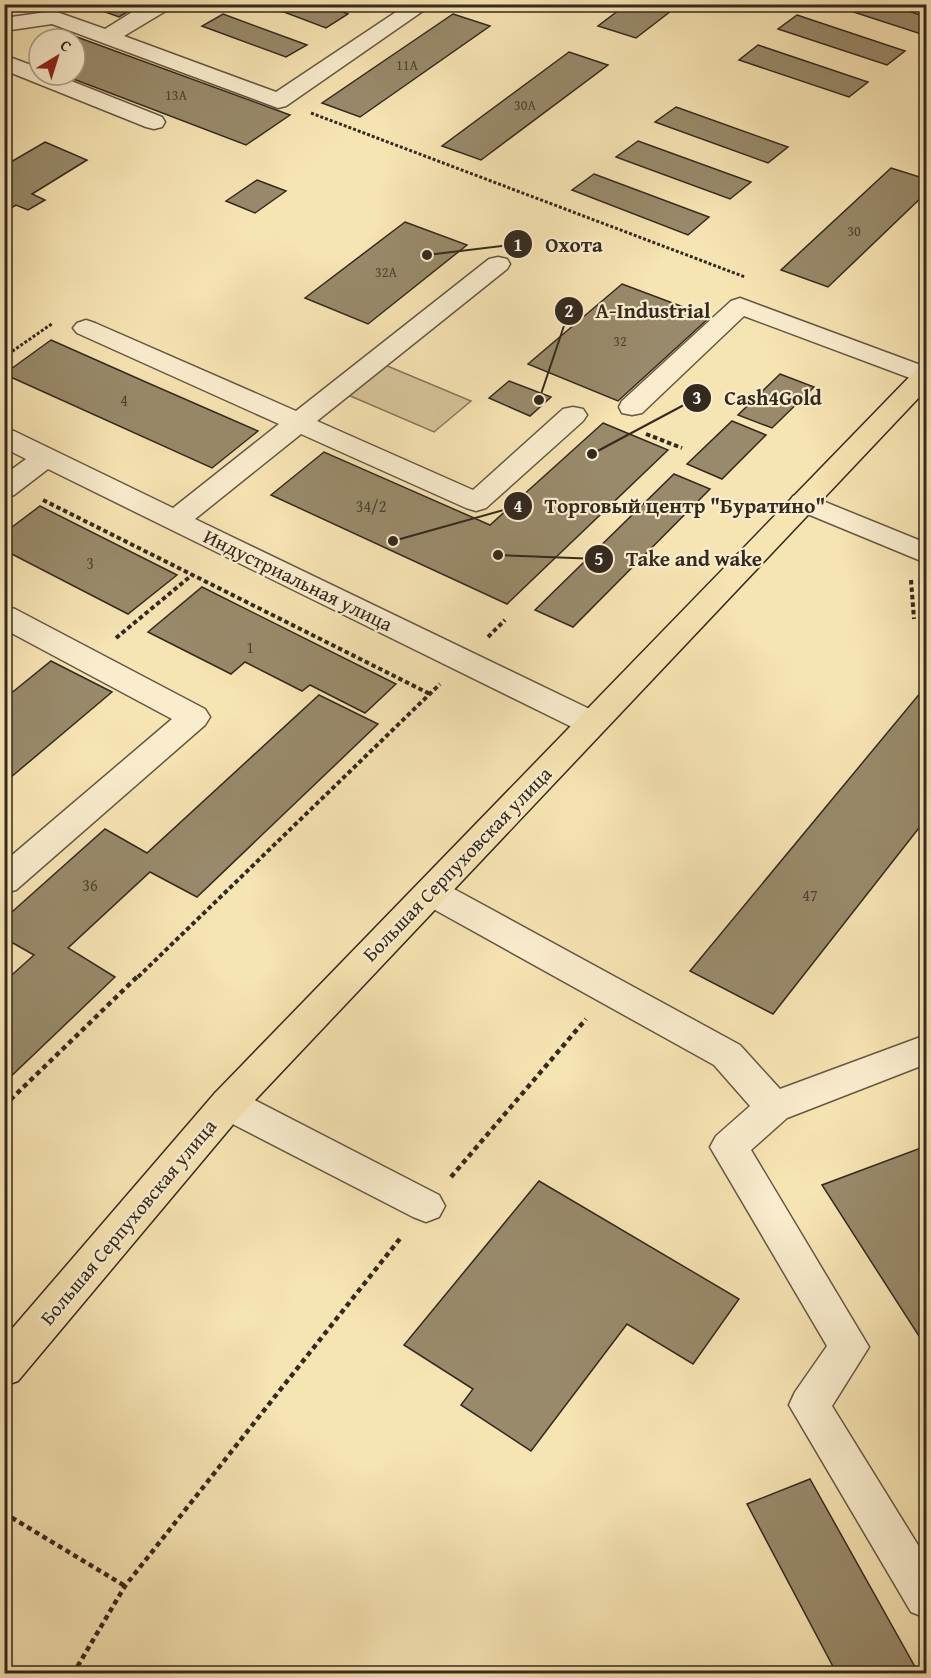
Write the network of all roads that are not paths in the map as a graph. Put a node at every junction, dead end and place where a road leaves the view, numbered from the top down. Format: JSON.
{"nodes":[{"id":1,"x":34,"y":4,"type":"edge"},
{"id":2,"x":160,"y":4,"type":"edge"},
{"id":3,"x":423,"y":4,"type":"edge"},
{"id":4,"x":4,"y":23,"type":"edge"},
{"id":5,"x":106,"y":37,"type":"junction"},
{"id":6,"x":4,"y":62,"type":"edge"},
{"id":7,"x":154,"y":122,"type":"dead end"},
{"id":8,"x":498,"y":264,"type":"dead end"},
{"id":9,"x":86,"y":328,"type":"road end"},
{"id":10,"x":926,"y":376,"type":"edge"},
{"id":11,"x":632,"y":407,"type":"dead end"},
{"id":12,"x":573,"y":415,"type":"dead end"},
{"id":13,"x":299,"y":423,"type":"junction"},
{"id":14,"x":4,"y":437,"type":"edge"},
{"id":15,"x":46,"y":457,"type":"junction"},
{"id":16,"x":8,"y":487,"type":"edge"},
{"id":17,"x":803,"y":502,"type":"junction"},
{"id":18,"x":176,"y":520,"type":"junction"},
{"id":19,"x":927,"y":554,"type":"edge"},
{"id":20,"x":4,"y":616,"type":"edge"},
{"id":21,"x":591,"y":723,"type":"junction"},
{"id":22,"x":4,"y":881,"type":"edge"},
{"id":23,"x":431,"y":892,"type":"junction"},
{"id":24,"x":927,"y":1049,"type":"edge"},
{"id":25,"x":228,"y":1104,"type":"junction"},
{"id":26,"x":774,"y":1107,"type":"junction"},
{"id":27,"x":426,"y":1206,"type":"road end"},
{"id":28,"x":4,"y":1368,"type":"edge"},
{"id":29,"x":927,"y":1597,"type":"edge"}],
"edges":[{"from":1,"to":4,"type":"street"},
{"from":2,"to":5,"type":"street"},
{"from":3,"to":5,"type":"street"},
{"from":4,"to":5,"type":"street"},
{"from":6,"to":7,"type":"street"},
{"from":8,"to":13,"type":"street"},
{"from":9,"to":13,"type":"street"},
{"from":10,"to":11,"type":"street"},
{"from":10,"to":17,"type":"main road","name":"Большая Серпуховская улица"},
{"from":12,"to":13,"type":"street"},
{"from":13,"to":18,"type":"street"},
{"from":14,"to":15,"type":"street","name":"Индустриальная улица"},
{"from":15,"to":16,"type":"street"},
{"from":15,"to":18,"type":"street","name":"Индустриальная улица"},
{"from":17,"to":19,"type":"street"},
{"from":17,"to":21,"type":"main road","name":"Большая Серпуховская улица"},
{"from":18,"to":21,"type":"street","name":"Индустриальная улица"},
{"from":20,"to":22,"type":"street"},
{"from":21,"to":23,"type":"main road","name":"Большая Серпуховская улица"},
{"from":23,"to":25,"type":"main road","name":"Большая Серпуховская улица"},
{"from":23,"to":26,"type":"street"},
{"from":24,"to":26,"type":"street"},
{"from":25,"to":27,"type":"street"},
{"from":25,"to":28,"type":"main road","name":"Большая Серпуховская улица"},
{"from":26,"to":29,"type":"street"}]}
